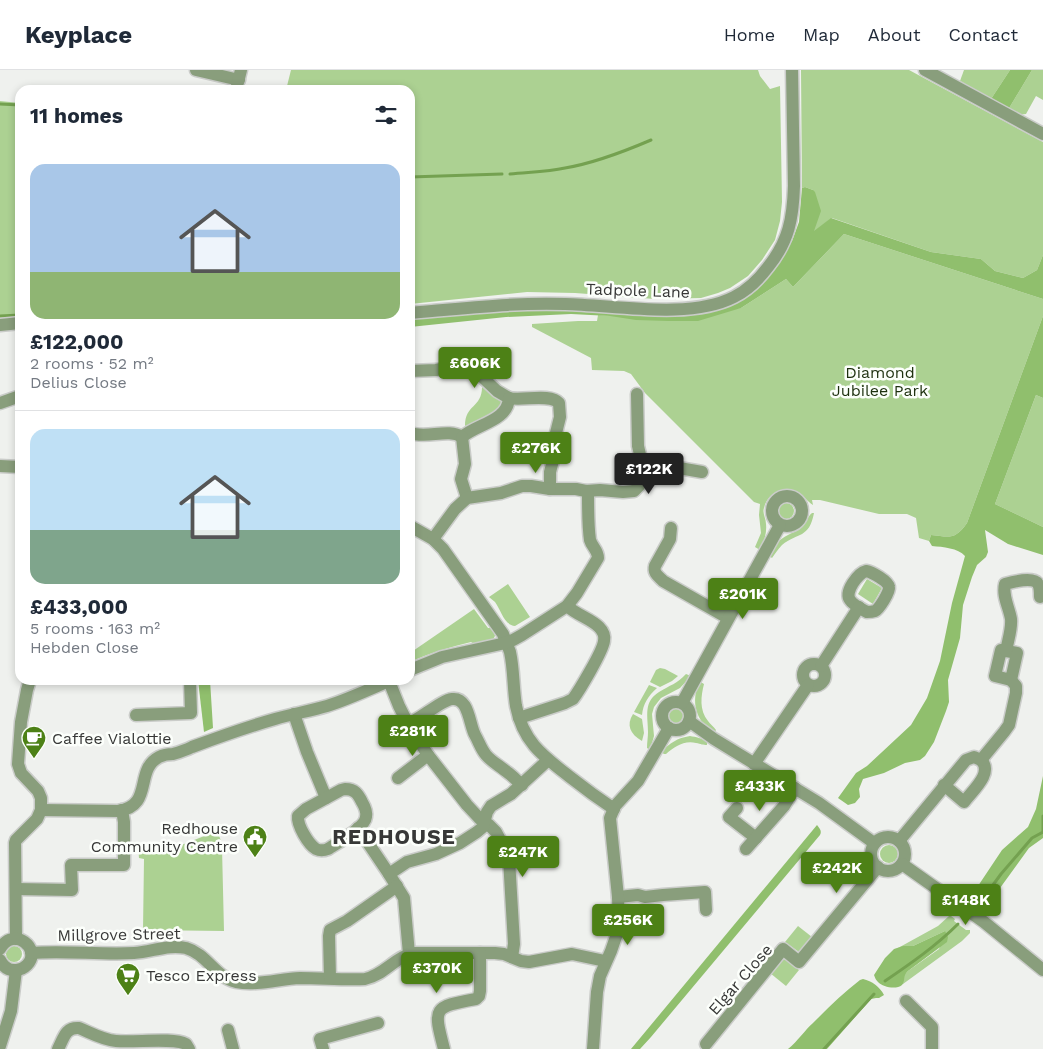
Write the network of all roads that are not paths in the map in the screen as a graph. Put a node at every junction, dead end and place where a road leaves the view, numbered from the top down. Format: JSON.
{"nodes":[{"id":1,"x":196,"y":70,"type":"edge"},
{"id":2,"x":792,"y":70,"type":"edge"},
{"id":3,"x":925,"y":70,"type":"edge"},
{"id":4,"x":239,"y":80,"type":"edge"},
{"id":5,"x":1043,"y":134,"type":"edge"},
{"id":6,"x":415,"y":313,"type":"edge"},
{"id":7,"x":15,"y":324,"type":"edge"},
{"id":8,"x":0,"y":325,"type":"edge"},
{"id":9,"x":415,"y":371,"type":"edge"},
{"id":10,"x":637,"y":394,"type":"dead end"},
{"id":11,"x":15,"y":398,"type":"edge"},
{"id":12,"x":510,"y":398,"type":"junction"},
{"id":13,"x":0,"y":403,"type":"edge"},
{"id":14,"x":415,"y":434,"type":"edge"},
{"id":15,"x":462,"y":437,"type":"junction"},
{"id":16,"x":642,"y":463,"type":"junction"},
{"id":17,"x":0,"y":466,"type":"edge"},
{"id":18,"x":15,"y":467,"type":"edge"},
{"id":19,"x":702,"y":472,"type":"dead end"},
{"id":20,"x":550,"y":489,"type":"junction"},
{"id":21,"x":586,"y":491,"type":"junction"},
{"id":22,"x":467,"y":498,"type":"junction"},
{"id":23,"x":780,"y":525,"type":"dead end"},
{"id":24,"x":672,"y":528,"type":"dead end"},
{"id":25,"x":415,"y":529,"type":"edge"},
{"id":26,"x":433,"y":539,"type":"junction"},
{"id":27,"x":1040,"y":597,"type":"dead end"},
{"id":28,"x":567,"y":606,"type":"junction"},
{"id":29,"x":859,"y":607,"type":"dead end"},
{"id":30,"x":728,"y":618,"type":"junction"},
{"id":31,"x":507,"y":643,"type":"junction"},
{"id":32,"x":415,"y":668,"type":"edge"},
{"id":33,"x":28,"y":685,"type":"edge"},
{"id":34,"x":190,"y":685,"type":"edge"},
{"id":35,"x":377,"y":685,"type":"edge"},
{"id":36,"x":388,"y":685,"type":"edge"},
{"id":37,"x":682,"y":702,"type":"junction"},
{"id":38,"x":294,"y":714,"type":"junction"},
{"id":39,"x":136,"y":715,"type":"dead end"},
{"id":40,"x":519,"y":718,"type":"junction"},
{"id":41,"x":689,"y":721,"type":"junction"},
{"id":42,"x":408,"y":724,"type":"junction"},
{"id":43,"x":669,"y":728,"type":"junction"},
{"id":44,"x":428,"y":756,"type":"junction"},
{"id":45,"x":547,"y":760,"type":"junction"},
{"id":46,"x":981,"y":760,"type":"junction"},
{"id":47,"x":754,"y":764,"type":"junction"},
{"id":48,"x":398,"y":778,"type":"dead end"},
{"id":49,"x":522,"y":785,"type":"junction"},
{"id":50,"x":944,"y":786,"type":"junction"},
{"id":51,"x":794,"y":788,"type":"junction"},
{"id":52,"x":326,"y":798,"type":"junction"},
{"id":53,"x":737,"y":808,"type":"dead end"},
{"id":54,"x":614,"y":809,"type":"junction"},
{"id":55,"x":41,"y":810,"type":"junction"},
{"id":56,"x":122,"y":810,"type":"junction"},
{"id":57,"x":484,"y":822,"type":"junction"},
{"id":58,"x":358,"y":828,"type":"junction"},
{"id":59,"x":756,"y":838,"type":"junction"},
{"id":60,"x":899,"y":841,"type":"junction"},
{"id":61,"x":874,"y":843,"type":"junction"},
{"id":62,"x":746,"y":850,"type":"dead end"},
{"id":63,"x":902,"y":864,"type":"junction"},
{"id":64,"x":878,"y":867,"type":"junction"},
{"id":65,"x":389,"y":874,"type":"junction"},
{"id":66,"x":397,"y":886,"type":"junction"},
{"id":67,"x":16,"y":889,"type":"junction"},
{"id":68,"x":618,"y":897,"type":"junction"},
{"id":69,"x":706,"y":910,"type":"dead end"},
{"id":70,"x":16,"y":939,"type":"junction"},
{"id":71,"x":0,"y":949,"type":"edge"},
{"id":72,"x":31,"y":953,"type":"junction"},
{"id":73,"x":480,"y":953,"type":"junction"},
{"id":74,"x":409,"y":954,"type":"junction"},
{"id":75,"x":512,"y":957,"type":"junction"},
{"id":76,"x":0,"y":960,"type":"edge"},
{"id":77,"x":605,"y":962,"type":"junction"},
{"id":78,"x":16,"y":970,"type":"junction"},
{"id":79,"x":1043,"y":970,"type":"edge"},
{"id":80,"x":330,"y":978,"type":"junction"},
{"id":81,"x":906,"y":1001,"type":"dead end"},
{"id":82,"x":378,"y":1023,"type":"dead end"},
{"id":83,"x":228,"y":1030,"type":"dead end"},
{"id":84,"x":706,"y":1044,"type":"dead end"},
{"id":85,"x":0,"y":1046,"type":"edge"},
{"id":86,"x":58,"y":1049,"type":"edge"},
{"id":87,"x":189,"y":1049,"type":"edge"},
{"id":88,"x":233,"y":1049,"type":"edge"},
{"id":89,"x":323,"y":1049,"type":"edge"},
{"id":90,"x":444,"y":1049,"type":"edge"},
{"id":91,"x":593,"y":1049,"type":"edge"},
{"id":92,"x":932,"y":1049,"type":"edge"}],
"edges":[{"from":1,"to":4,"type":"street"},
{"from":2,"to":6,"type":"street","name":"Tadpole Lane"},
{"from":3,"to":5,"type":"street"},
{"from":7,"to":8,"type":"street"},
{"from":9,"to":12,"type":"street"},
{"from":10,"to":16,"type":"street"},
{"from":11,"to":13,"type":"street"},
{"from":12,"to":15,"type":"street"},
{"from":12,"to":20,"type":"street"},
{"from":14,"to":15,"type":"street"},
{"from":15,"to":22,"type":"street"},
{"from":16,"to":19,"type":"street"},
{"from":16,"to":21,"type":"street"},
{"from":17,"to":18,"type":"street"},
{"from":20,"to":21,"type":"street"},
{"from":20,"to":22,"type":"street"},
{"from":21,"to":28,"type":"street"},
{"from":22,"to":26,"type":"street"},
{"from":23,"to":30,"type":"street"},
{"from":24,"to":30,"type":"street"},
{"from":25,"to":26,"type":"street"},
{"from":26,"to":31,"type":"street"},
{"from":27,"to":46,"type":"street"},
{"from":28,"to":31,"type":"street"},
{"from":28,"to":40,"type":"street"},
{"from":29,"to":47,"type":"street"},
{"from":30,"to":37,"type":"street"},
{"from":31,"to":32,"type":"street"},
{"from":31,"to":40,"type":"street"},
{"from":33,"to":55,"type":"street"},
{"from":34,"to":39,"type":"street"},
{"from":35,"to":38,"type":"street"},
{"from":36,"to":42,"type":"street"},
{"from":37,"to":41,"type":"street"},
{"from":37,"to":43,"type":"street"},
{"from":38,"to":52,"type":"street"},
{"from":38,"to":56,"type":"street"},
{"from":40,"to":45,"type":"street"},
{"from":41,"to":43,"type":"street"},
{"from":41,"to":47,"type":"street"},
{"from":42,"to":44,"type":"street"},
{"from":42,"to":49,"type":"street"},
{"from":43,"to":54,"type":"street"},
{"from":44,"to":48,"type":"street"},
{"from":44,"to":57,"type":"street"},
{"from":45,"to":49,"type":"street"},
{"from":45,"to":54,"type":"street"},
{"from":46,"to":50,"type":"street"},
{"from":46,"to":50,"type":"street"},
{"from":47,"to":51,"type":"street"},
{"from":49,"to":57,"type":"street"},
{"from":50,"to":60,"type":"street"},
{"from":51,"to":59,"type":"street"},
{"from":51,"to":61,"type":"street"},
{"from":52,"to":58,"type":"street"},
{"from":52,"to":58,"type":"street"},
{"from":53,"to":59,"type":"street"},
{"from":54,"to":68,"type":"street"},
{"from":55,"to":56,"type":"street"},
{"from":55,"to":67,"type":"street"},
{"from":56,"to":67,"type":"street"},
{"from":57,"to":65,"type":"street"},
{"from":57,"to":75,"type":"street"},
{"from":58,"to":65,"type":"street"},
{"from":59,"to":62,"type":"street"},
{"from":60,"to":61,"type":"street"},
{"from":60,"to":63,"type":"street"},
{"from":61,"to":64,"type":"street"},
{"from":63,"to":64,"type":"street"},
{"from":63,"to":79,"type":"street"},
{"from":64,"to":84,"type":"street","name":"Elgar Close"},
{"from":65,"to":66,"type":"street"},
{"from":66,"to":74,"type":"street"},
{"from":66,"to":80,"type":"street"},
{"from":67,"to":70,"type":"street"},
{"from":68,"to":69,"type":"street"},
{"from":68,"to":77,"type":"street"},
{"from":70,"to":71,"type":"street"},
{"from":70,"to":72,"type":"street"},
{"from":72,"to":78,"type":"street"},
{"from":72,"to":80,"type":"street","name":"Millgrove Street"},
{"from":73,"to":74,"type":"street"},
{"from":73,"to":75,"type":"street"},
{"from":73,"to":90,"type":"street"},
{"from":74,"to":80,"type":"street","name":"Millgrove Street"},
{"from":75,"to":77,"type":"street"},
{"from":76,"to":78,"type":"street"},
{"from":77,"to":91,"type":"street"},
{"from":78,"to":85,"type":"street"},
{"from":81,"to":92,"type":"street"},
{"from":82,"to":89,"type":"street"},
{"from":83,"to":88,"type":"street"},
{"from":86,"to":87,"type":"street"}]}
